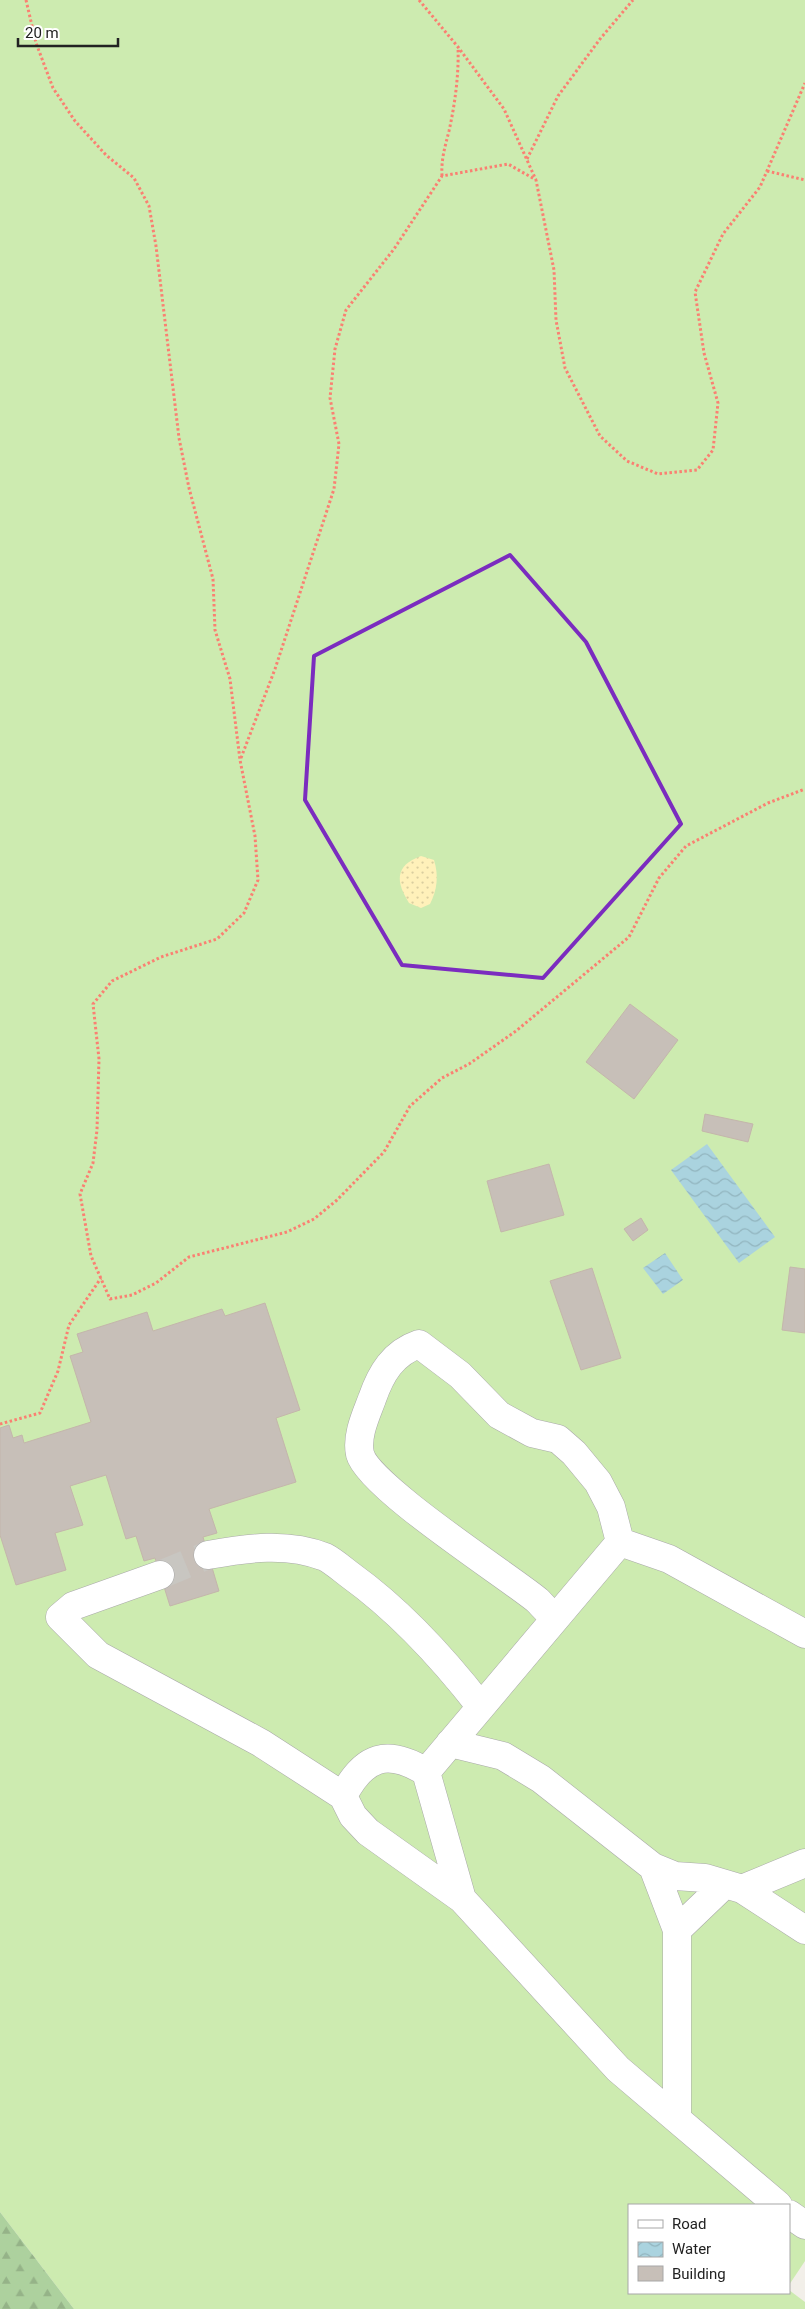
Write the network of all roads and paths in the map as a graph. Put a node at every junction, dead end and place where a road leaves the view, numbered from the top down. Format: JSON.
{"nodes":[{"id":1,"x":26,"y":0,"type":"edge"},
{"id":2,"x":419,"y":0,"type":"edge"},
{"id":3,"x":633,"y":0,"type":"edge"},
{"id":4,"x":458,"y":46,"type":"junction"},
{"id":5,"x":805,"y":83,"type":"edge"},
{"id":6,"x":527,"y":160,"type":"junction"},
{"id":7,"x":767,"y":171,"type":"junction"},
{"id":8,"x":442,"y":176,"type":"junction"},
{"id":9,"x":536,"y":180,"type":"junction"},
{"id":10,"x":805,"y":180,"type":"edge"},
{"id":11,"x":240,"y":760,"type":"junction"},
{"id":12,"x":805,"y":789,"type":"edge"},
{"id":13,"x":101,"y":1278,"type":"junction"},
{"id":14,"x":0,"y":1424,"type":"edge"},
{"id":15,"x":620,"y":1542,"type":"junction"},
{"id":16,"x":208,"y":1555,"type":"tunnel mouth"},
{"id":17,"x":160,"y":1575,"type":"tunnel mouth"},
{"id":18,"x":555,"y":1620,"type":"junction"},
{"id":19,"x":805,"y":1634,"type":"edge"},
{"id":20,"x":480,"y":1707,"type":"junction"},
{"id":21,"x":450,"y":1743,"type":"junction"},
{"id":22,"x":426,"y":1772,"type":"junction"},
{"id":23,"x":343,"y":1796,"type":"junction"},
{"id":24,"x":805,"y":1863,"type":"edge"},
{"id":25,"x":653,"y":1867,"type":"junction"},
{"id":26,"x":734,"y":1887,"type":"junction"},
{"id":27,"x":462,"y":1899,"type":"junction"},
{"id":28,"x":677,"y":1930,"type":"junction"},
{"id":29,"x":805,"y":1930,"type":"edge"},
{"id":30,"x":677,"y":2119,"type":"junction"},
{"id":31,"x":777,"y":2204,"type":"edge"},
{"id":32,"x":790,"y":2215,"type":"edge"},
{"id":33,"x":805,"y":2225,"type":"edge"}],
"edges":[{"from":1,"to":11,"type":"path"},
{"from":2,"to":4,"type":"path"},
{"from":3,"to":6,"type":"path"},
{"from":4,"to":6,"type":"path"},
{"from":4,"to":8,"type":"path"},
{"from":5,"to":7,"type":"path"},
{"from":6,"to":9,"type":"path"},
{"from":7,"to":9,"type":"path"},
{"from":7,"to":10,"type":"path"},
{"from":8,"to":9,"type":"path"},
{"from":8,"to":11,"type":"path"},
{"from":11,"to":13,"type":"path"},
{"from":12,"to":13,"type":"path"},
{"from":13,"to":14,"type":"path"},
{"from":15,"to":18,"type":"lane"},
{"from":15,"to":18,"type":"lane"},
{"from":15,"to":19,"type":"lane"},
{"from":16,"to":20,"type":"lane"},
{"from":17,"to":23,"type":"lane"},
{"from":18,"to":20,"type":"lane"},
{"from":20,"to":21,"type":"lane"},
{"from":21,"to":22,"type":"lane"},
{"from":21,"to":25,"type":"lane"},
{"from":22,"to":23,"type":"lane"},
{"from":22,"to":27,"type":"lane"},
{"from":23,"to":27,"type":"lane"},
{"from":24,"to":26,"type":"lane"},
{"from":25,"to":26,"type":"lane"},
{"from":25,"to":28,"type":"lane"},
{"from":26,"to":28,"type":"lane"},
{"from":26,"to":29,"type":"lane"},
{"from":27,"to":30,"type":"lane"},
{"from":28,"to":30,"type":"lane"},
{"from":30,"to":31,"type":"lane"},
{"from":32,"to":33,"type":"lane"}]}
